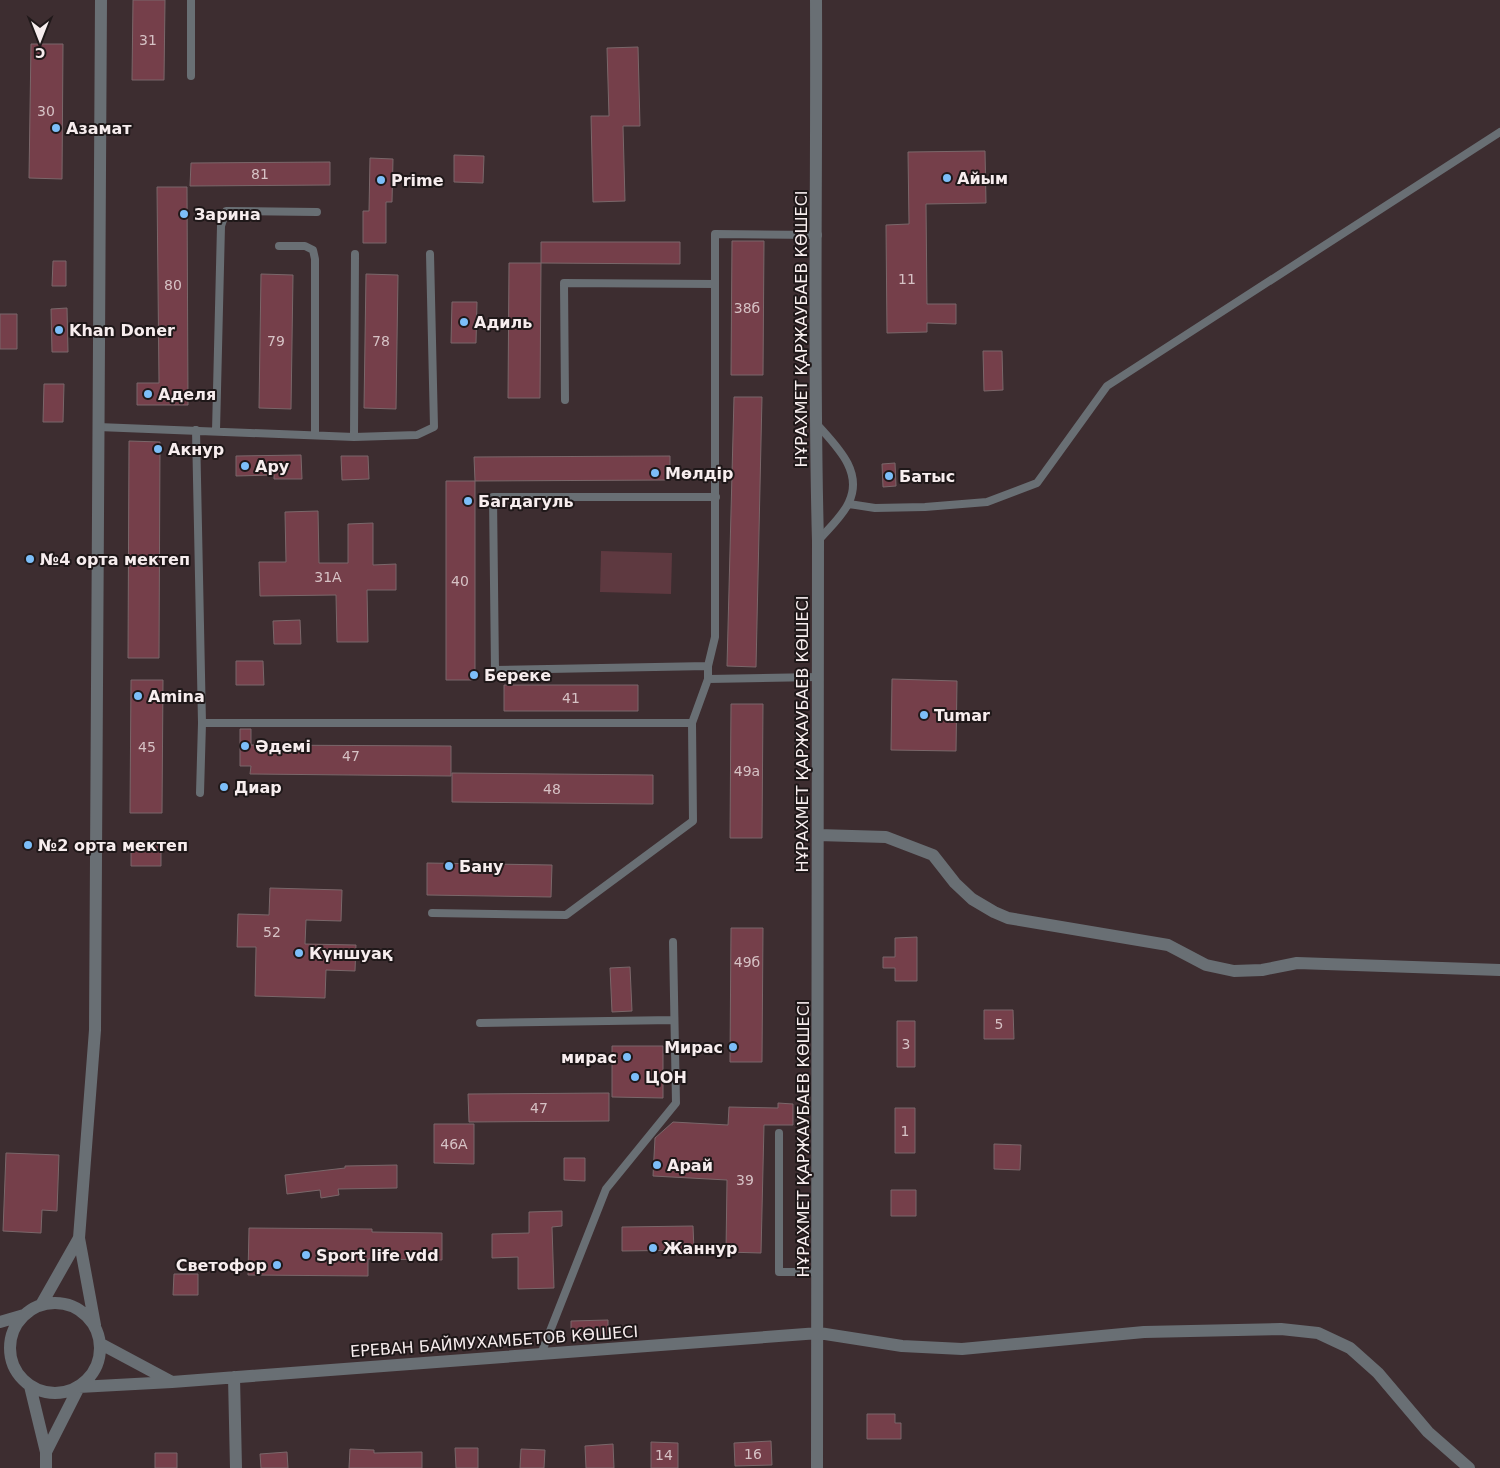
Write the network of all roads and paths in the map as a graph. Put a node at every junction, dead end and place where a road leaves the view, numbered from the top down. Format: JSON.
{"nodes":[{"id":1,"x":101,"y":0,"type":"edge"},
{"id":2,"x":191,"y":0,"type":"edge"},
{"id":3,"x":816,"y":0,"type":"edge"},
{"id":4,"x":190,"y":76,"type":"dead end"},
{"id":5,"x":1500,"y":132,"type":"edge"},
{"id":6,"x":317,"y":212,"type":"dead end"},
{"id":7,"x":818,"y":235,"type":"junction"},
{"id":8,"x":279,"y":246,"type":"dead end"},
{"id":9,"x":355,"y":254,"type":"dead end"},
{"id":10,"x":430,"y":254,"type":"dead end"},
{"id":11,"x":715,"y":284,"type":"junction"},
{"id":12,"x":565,"y":400,"type":"dead end"},
{"id":13,"x":815,"y":422,"type":"junction"},
{"id":14,"x":98,"y":427,"type":"junction"},
{"id":15,"x":196,"y":430,"type":"junction"},
{"id":16,"x":216,"y":431,"type":"junction"},
{"id":17,"x":315,"y":434,"type":"junction"},
{"id":18,"x":354,"y":436,"type":"junction"},
{"id":19,"x":716,"y":497,"type":"junction"},
{"id":20,"x":849,"y":504,"type":"junction"},
{"id":21,"x":818,"y":541,"type":"junction"},
{"id":22,"x":708,"y":666,"type":"junction"},
{"id":23,"x":818,"y":677,"type":"junction"},
{"id":24,"x":708,"y":679,"type":"junction"},
{"id":25,"x":202,"y":723,"type":"junction"},
{"id":26,"x":692,"y":723,"type":"junction"},
{"id":27,"x":200,"y":793,"type":"dead end"},
{"id":28,"x":818,"y":835,"type":"junction"},
{"id":29,"x":432,"y":913,"type":"dead end"},
{"id":30,"x":673,"y":942,"type":"dead end"},
{"id":31,"x":1500,"y":970,"type":"edge"},
{"id":32,"x":674,"y":1020,"type":"junction"},
{"id":33,"x":480,"y":1023,"type":"dead end"},
{"id":34,"x":779,"y":1133,"type":"dead end"},
{"id":35,"x":79,"y":1238,"type":"junction"},
{"id":36,"x":819,"y":1272,"type":"junction"},
{"id":37,"x":41,"y":1305,"type":"junction"},
{"id":38,"x":24,"y":1315,"type":"junction"},
{"id":39,"x":0,"y":1322,"type":"edge"},
{"id":40,"x":95,"y":1325,"type":"junction"},
{"id":41,"x":819,"y":1333,"type":"junction"},
{"id":42,"x":101,"y":1344,"type":"junction"},
{"id":43,"x":541,"y":1354,"type":"junction"},
{"id":44,"x":6,"y":1360,"type":"edge"},
{"id":45,"x":234,"y":1377,"type":"junction"},
{"id":46,"x":172,"y":1382,"type":"junction"},
{"id":47,"x":30,"y":1386,"type":"junction"},
{"id":48,"x":79,"y":1387,"type":"junction"},
{"id":49,"x":46,"y":1452,"type":"junction"},
{"id":50,"x":46,"y":1468,"type":"edge"},
{"id":51,"x":236,"y":1468,"type":"edge"},
{"id":52,"x":818,"y":1468,"type":"edge"},
{"id":53,"x":1469,"y":1468,"type":"edge"}],
"edges":[{"from":1,"to":14,"type":"street"},
{"from":2,"to":4,"type":"lane"},
{"from":3,"to":7,"type":"street","name":"НҰРАХМЕТ ҚАРЖАУБАЕВ КӨШЕСІ"},
{"from":5,"to":20,"type":"lane"},
{"from":6,"to":16,"type":"lane"},
{"from":7,"to":11,"type":"lane"},
{"from":7,"to":13,"type":"street","name":"НҰРАХМЕТ ҚАРЖАУБАЕВ КӨШЕСІ"},
{"from":8,"to":17,"type":"lane"},
{"from":9,"to":18,"type":"lane"},
{"from":10,"to":18,"type":"lane"},
{"from":11,"to":12,"type":"lane"},
{"from":11,"to":19,"type":"lane"},
{"from":13,"to":20,"type":"lane"},
{"from":13,"to":21,"type":"street","name":"НҰРАХМЕТ ҚАРЖАУБАЕВ КӨШЕСІ"},
{"from":14,"to":15,"type":"lane"},
{"from":14,"to":35,"type":"street"},
{"from":15,"to":16,"type":"lane"},
{"from":15,"to":25,"type":"lane"},
{"from":16,"to":17,"type":"lane"},
{"from":17,"to":18,"type":"lane"},
{"from":19,"to":22,"type":"lane"},
{"from":19,"to":22,"type":"lane"},
{"from":20,"to":21,"type":"lane"},
{"from":21,"to":23,"type":"street","name":"НҰРАХМЕТ ҚАРЖАУБАЕВ КӨШЕСІ"},
{"from":22,"to":24,"type":"lane"},
{"from":23,"to":24,"type":"lane"},
{"from":23,"to":28,"type":"street","name":"НҰРАХМЕТ ҚАРЖАУБАЕВ КӨШЕСІ"},
{"from":24,"to":26,"type":"lane"},
{"from":25,"to":26,"type":"lane"},
{"from":25,"to":27,"type":"lane"},
{"from":26,"to":29,"type":"lane"},
{"from":28,"to":31,"type":"street"},
{"from":28,"to":36,"type":"street","name":"НҰРАХМЕТ ҚАРЖАУБАЕВ КӨШЕСІ"},
{"from":30,"to":32,"type":"lane"},
{"from":32,"to":33,"type":"lane"},
{"from":32,"to":43,"type":"lane"},
{"from":34,"to":36,"type":"lane"},
{"from":35,"to":37,"type":"street"},
{"from":35,"to":40,"type":"street"},
{"from":36,"to":41,"type":"street","name":"НҰРАХМЕТ ҚАРЖАУБАЕВ КӨШЕСІ"},
{"from":37,"to":38,"type":"street"},
{"from":37,"to":40,"type":"street"},
{"from":38,"to":39,"type":"street"},
{"from":38,"to":44,"type":"street"},
{"from":40,"to":42,"type":"street"},
{"from":41,"to":43,"type":"street","name":"ЕРЕВАН БАЙМУХАМБЕТОВ КӨШЕСІ"},
{"from":41,"to":52,"type":"street","name":"НҰРАХМЕТ ҚАРЖАУБАЕВ КӨШЕСІ"},
{"from":41,"to":53,"type":"street","name":"ЕРЕВАН БАЙМУХАМБЕТОВ КӨШЕСІ"},
{"from":42,"to":46,"type":"street"},
{"from":42,"to":48,"type":"street"},
{"from":43,"to":45,"type":"street","name":"ЕРЕВАН БАЙМУХАМБЕТОВ КӨШЕСІ"},
{"from":44,"to":47,"type":"street"},
{"from":45,"to":46,"type":"street","name":"ЕРЕВАН БАЙМУХАМБЕТОВ КӨШЕСІ"},
{"from":45,"to":51,"type":"street"},
{"from":46,"to":48,"type":"street","name":"ЕРЕВАН БАЙМУХАМБЕТОВ КӨШЕСІ"},
{"from":47,"to":48,"type":"street"},
{"from":47,"to":49,"type":"street"},
{"from":48,"to":49,"type":"street"},
{"from":49,"to":50,"type":"street"}]}
